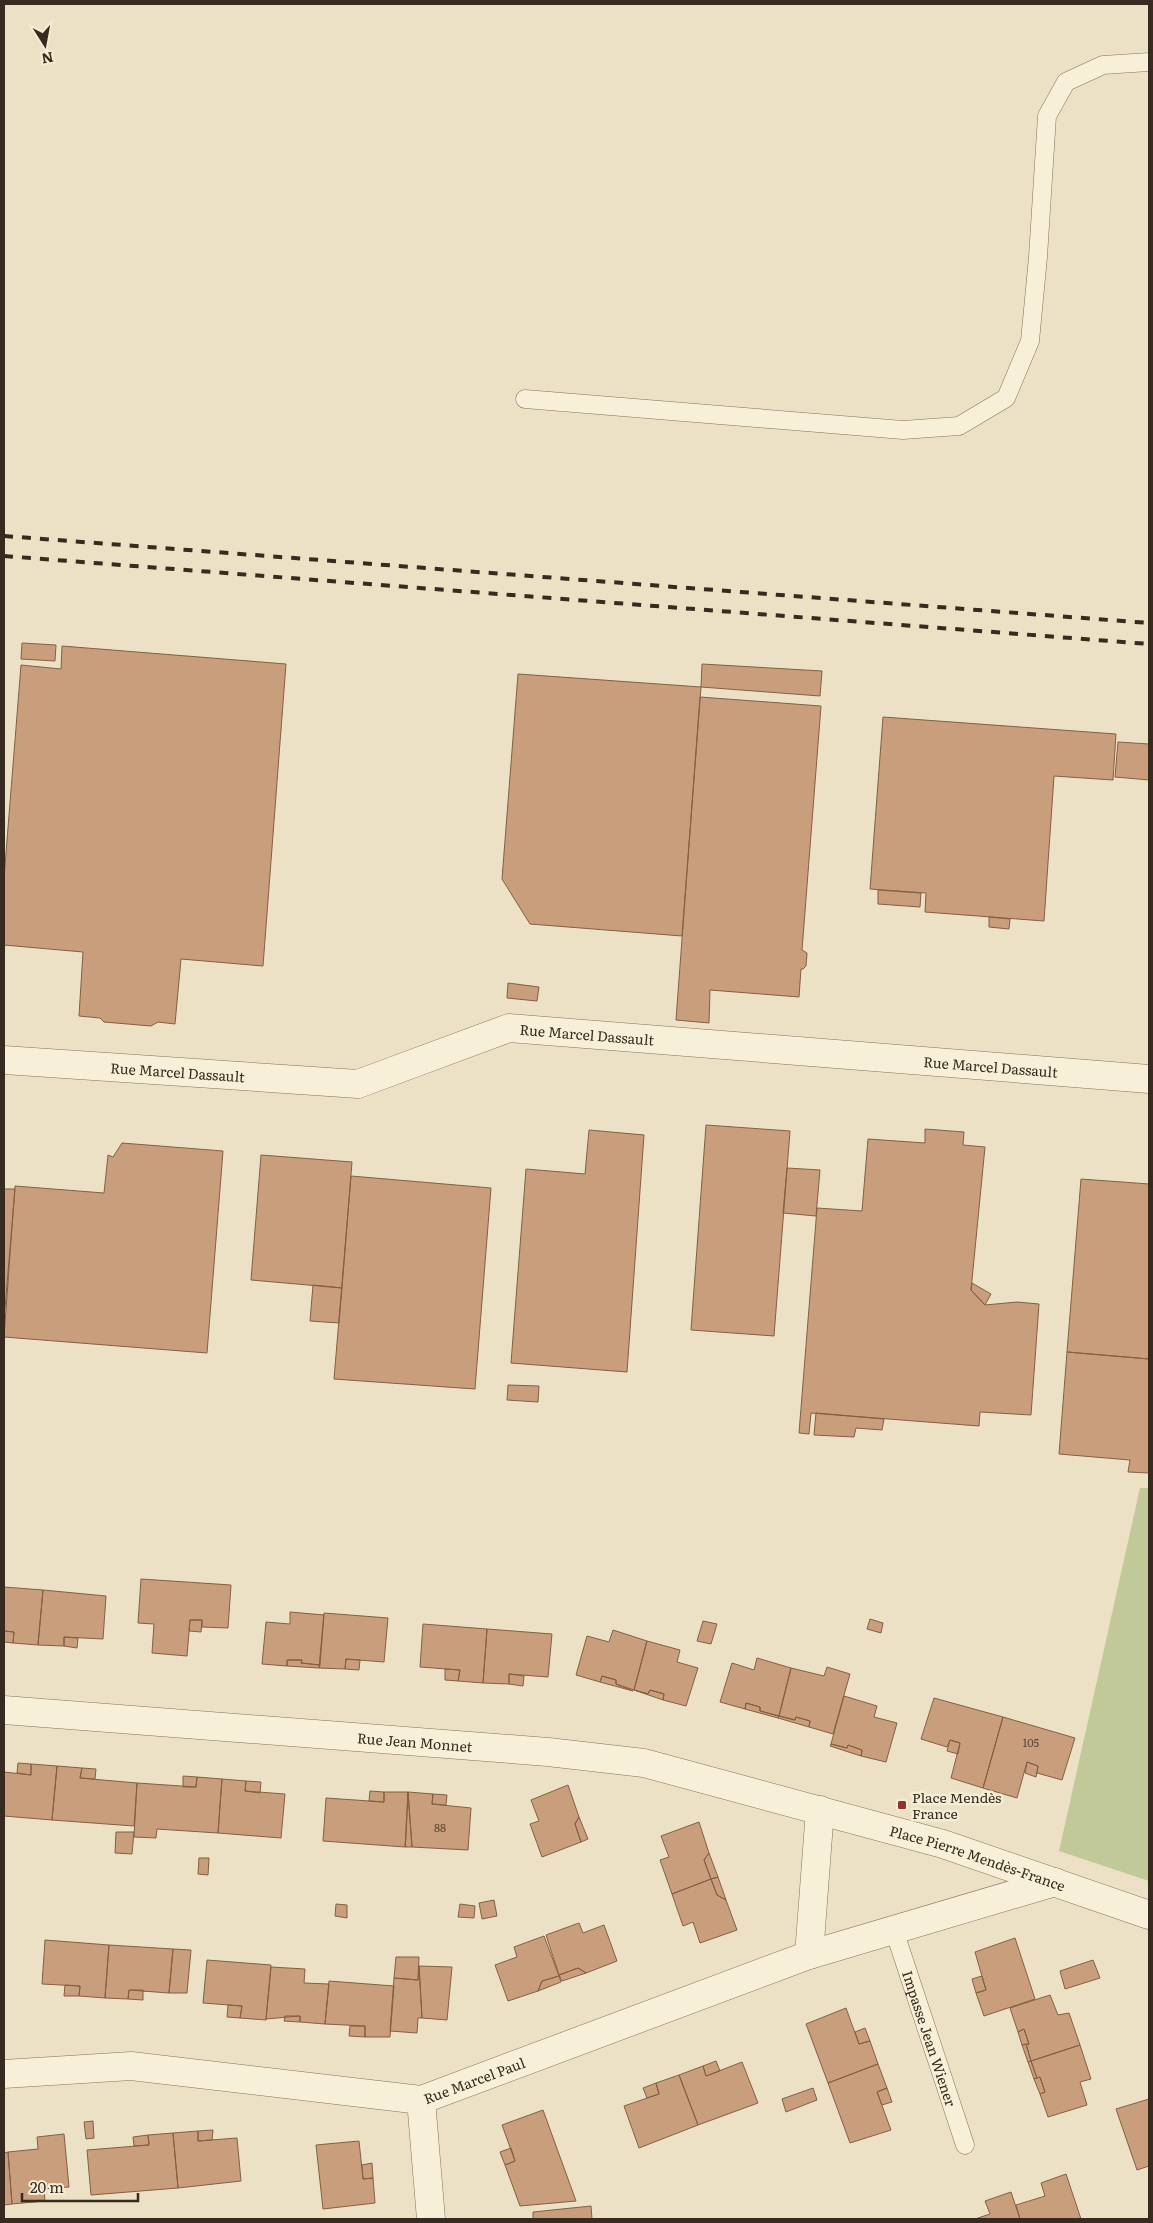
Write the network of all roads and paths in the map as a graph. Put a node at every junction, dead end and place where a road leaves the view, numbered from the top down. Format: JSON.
{"nodes":[{"id":1,"x":1149,"y":62,"type":"edge"},
{"id":2,"x":525,"y":399,"type":"dead end"},
{"id":3,"x":4,"y":1060,"type":"edge"},
{"id":4,"x":1149,"y":1079,"type":"edge"},
{"id":5,"x":4,"y":1710,"type":"edge"},
{"id":6,"x":820,"y":1810,"type":"junction"},
{"id":7,"x":1055,"y":1882,"type":"junction"},
{"id":8,"x":1149,"y":1915,"type":"edge"},
{"id":9,"x":894,"y":1930,"type":"junction"},
{"id":10,"x":810,"y":1955,"type":"junction"},
{"id":11,"x":4,"y":2074,"type":"edge"},
{"id":12,"x":421,"y":2100,"type":"junction"},
{"id":13,"x":965,"y":2146,"type":"dead end"},
{"id":14,"x":431,"y":2219,"type":"edge"}],
"edges":[{"from":1,"to":2,"type":"lane"},
{"from":3,"to":4,"type":"street","name":"Rue Marcel Dassault"},
{"from":5,"to":6,"type":"street","name":"Rue Jean Monnet"},
{"from":6,"to":7,"type":"street","name":"Place Pierre Mendès-France"},
{"from":6,"to":10,"type":"street"},
{"from":7,"to":8,"type":"street"},
{"from":7,"to":9,"type":"street","name":"Place Pierre Mendès-France"},
{"from":9,"to":10,"type":"street","name":"Place Pierre Mendès-France"},
{"from":9,"to":13,"type":"lane","name":"Impasse Jean Wiener"},
{"from":10,"to":12,"type":"street","name":"Rue Marcel Paul"},
{"from":11,"to":12,"type":"street","name":"Rue Marcel Paul"},
{"from":12,"to":14,"type":"street"}]}
